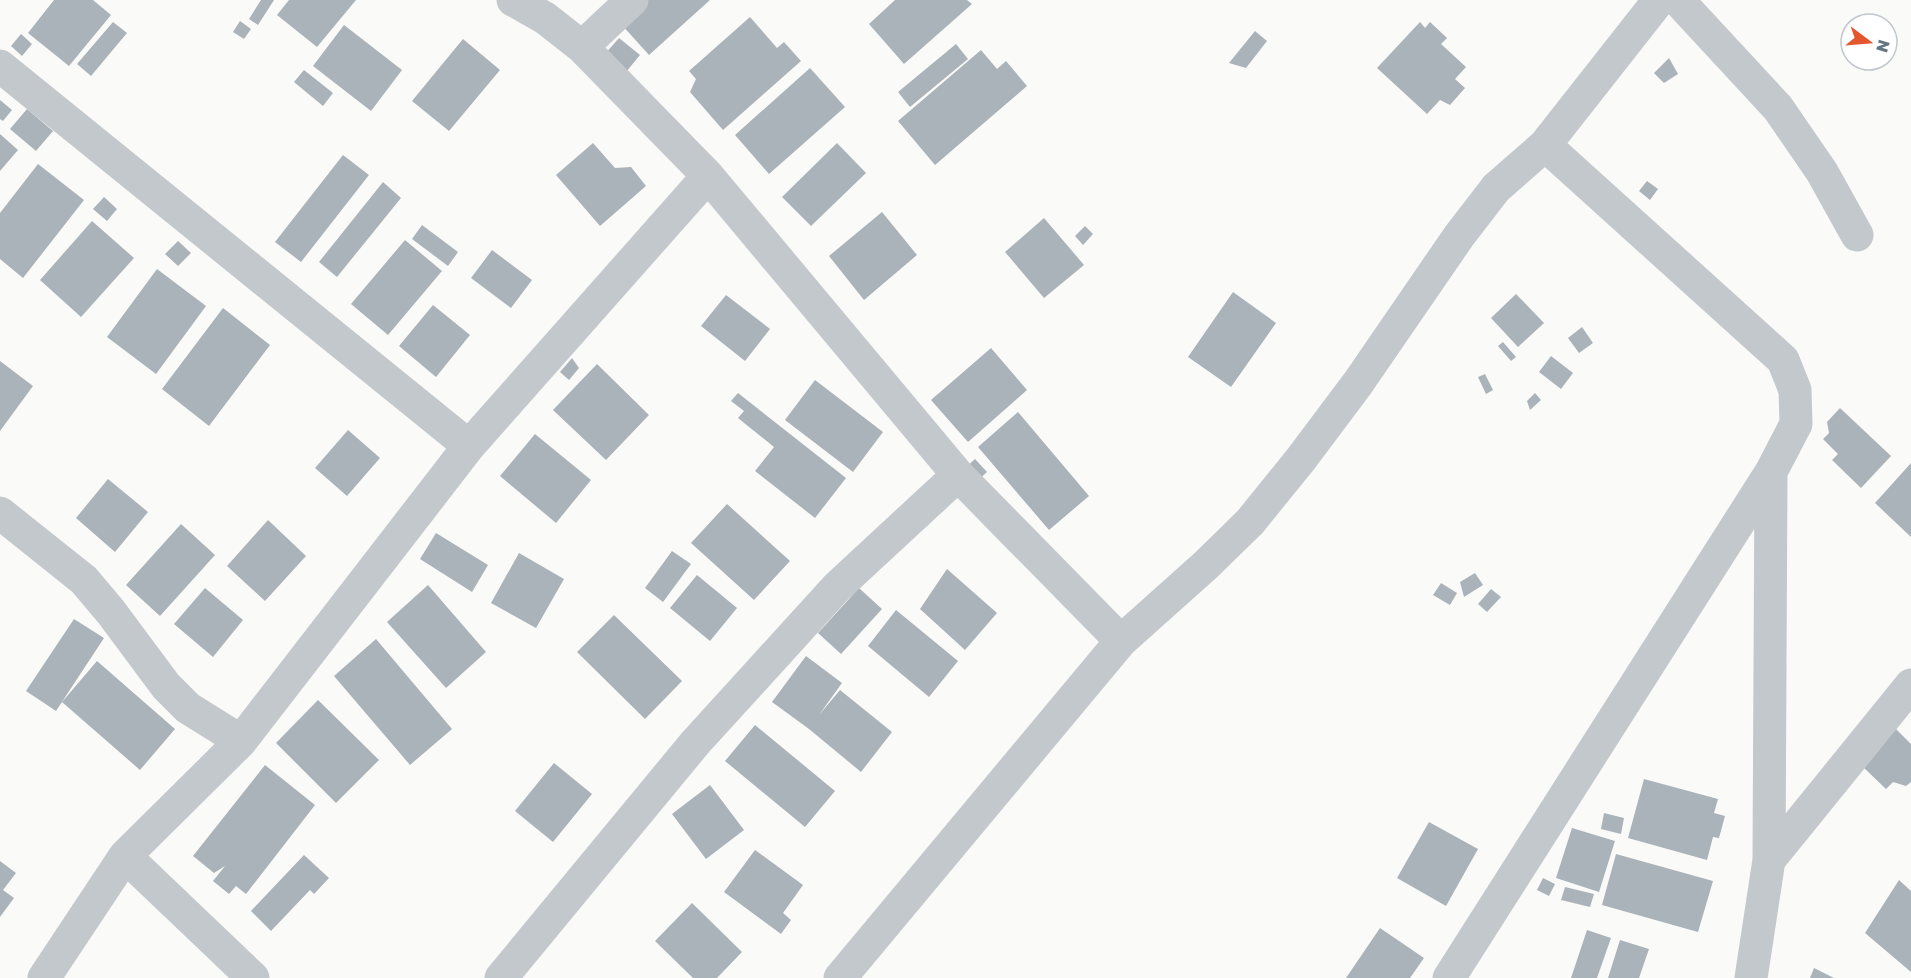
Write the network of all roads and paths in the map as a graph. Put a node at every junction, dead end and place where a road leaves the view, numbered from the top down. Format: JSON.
{"nodes":[{"id":1,"x":513,"y":0,"type":"edge"},
{"id":2,"x":632,"y":0,"type":"edge"},
{"id":3,"x":1659,"y":0,"type":"edge"},
{"id":4,"x":1678,"y":0,"type":"edge"},
{"id":5,"x":582,"y":47,"type":"junction"},
{"id":6,"x":0,"y":66,"type":"edge"},
{"id":7,"x":1545,"y":145,"type":"junction"},
{"id":8,"x":708,"y":176,"type":"junction"},
{"id":9,"x":1857,"y":235,"type":"dead end"},
{"id":10,"x":469,"y":446,"type":"junction"},
{"id":11,"x":1771,"y":472,"type":"junction"},
{"id":12,"x":958,"y":475,"type":"junction"},
{"id":13,"x":0,"y":513,"type":"edge"},
{"id":14,"x":1120,"y":641,"type":"junction"},
{"id":15,"x":1911,"y":685,"type":"edge"},
{"id":16,"x":241,"y":741,"type":"junction"},
{"id":17,"x":125,"y":856,"type":"junction"},
{"id":18,"x":1769,"y":860,"type":"junction"},
{"id":19,"x":44,"y":978,"type":"edge"},
{"id":20,"x":253,"y":978,"type":"edge"},
{"id":21,"x":501,"y":978,"type":"edge"},
{"id":22,"x":840,"y":978,"type":"edge"},
{"id":23,"x":1449,"y":978,"type":"edge"},
{"id":24,"x":1751,"y":978,"type":"edge"}],
"edges":[{"from":1,"to":5,"type":"street"},
{"from":2,"to":5,"type":"street"},
{"from":3,"to":7,"type":"street"},
{"from":4,"to":9,"type":"street"},
{"from":5,"to":8,"type":"street"},
{"from":6,"to":10,"type":"street"},
{"from":7,"to":11,"type":"street"},
{"from":7,"to":14,"type":"street"},
{"from":8,"to":10,"type":"street"},
{"from":8,"to":12,"type":"street"},
{"from":10,"to":16,"type":"street"},
{"from":11,"to":18,"type":"street"},
{"from":11,"to":23,"type":"street"},
{"from":12,"to":14,"type":"street"},
{"from":12,"to":21,"type":"street"},
{"from":13,"to":16,"type":"street"},
{"from":14,"to":22,"type":"street"},
{"from":15,"to":18,"type":"street"},
{"from":16,"to":17,"type":"street"},
{"from":17,"to":19,"type":"street"},
{"from":17,"to":20,"type":"street"},
{"from":18,"to":24,"type":"street"}]}
